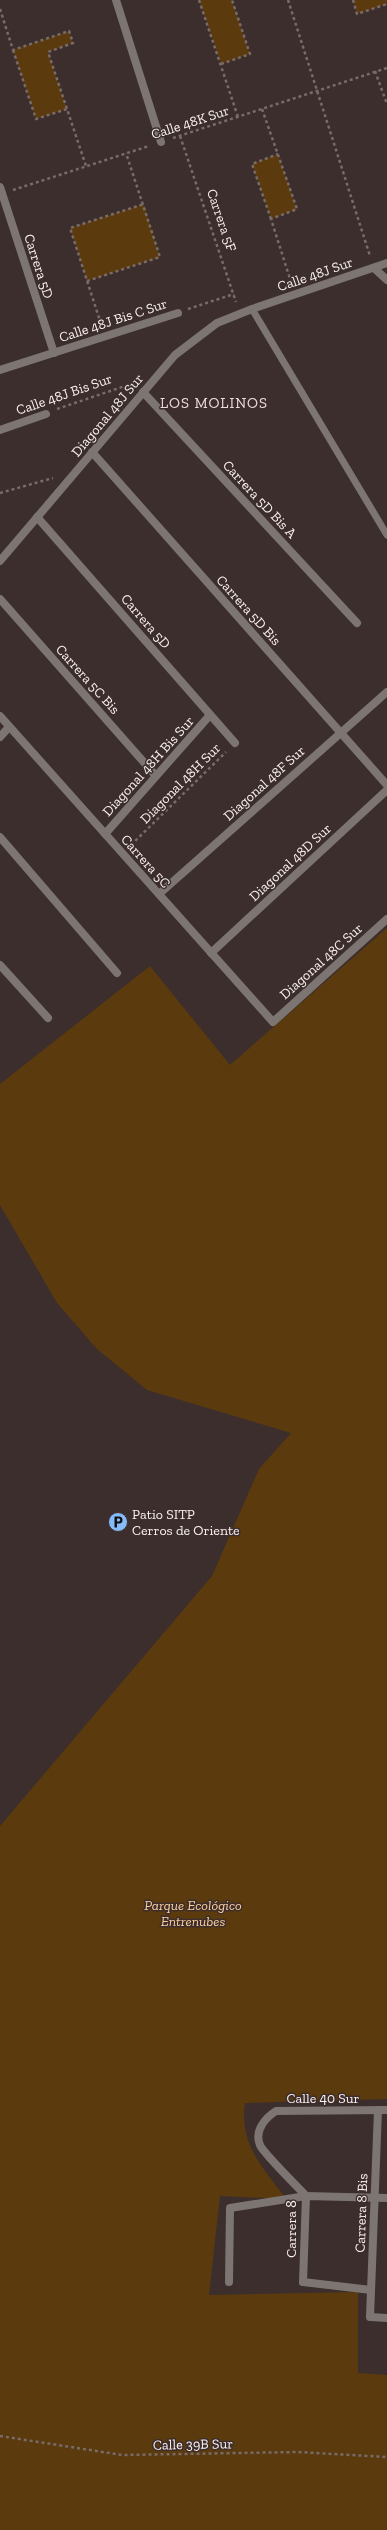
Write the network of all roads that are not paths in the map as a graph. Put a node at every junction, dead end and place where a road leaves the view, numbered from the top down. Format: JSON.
{"nodes":[{"id":1,"x":116,"y":0,"type":"edge"},
{"id":2,"x":161,"y":142,"type":"road end"},
{"id":3,"x":1,"y":190,"type":"edge"},
{"id":4,"x":387,"y":263,"type":"edge"},
{"id":5,"x":374,"y":268,"type":"junction"},
{"id":6,"x":387,"y":280,"type":"edge"},
{"id":7,"x":252,"y":309,"type":"junction"},
{"id":8,"x":178,"y":313,"type":"road end"},
{"id":9,"x":54,"y":353,"type":"junction"},
{"id":10,"x":0,"y":370,"type":"edge"},
{"id":11,"x":144,"y":392,"type":"junction"},
{"id":12,"x":46,"y":414,"type":"road end"},
{"id":13,"x":0,"y":430,"type":"edge"},
{"id":14,"x":92,"y":452,"type":"junction"},
{"id":15,"x":37,"y":517,"type":"junction"},
{"id":16,"x":387,"y":535,"type":"edge"},
{"id":17,"x":0,"y":561,"type":"edge"},
{"id":18,"x":0,"y":599,"type":"edge"},
{"id":19,"x":357,"y":623,"type":"dead end"},
{"id":20,"x":387,"y":692,"type":"edge"},
{"id":21,"x":210,"y":715,"type":"junction"},
{"id":22,"x":0,"y":716,"type":"edge"},
{"id":23,"x":9,"y":727,"type":"junction"},
{"id":24,"x":341,"y":733,"type":"junction"},
{"id":25,"x":0,"y":737,"type":"edge"},
{"id":26,"x":235,"y":743,"type":"road end"},
{"id":27,"x":156,"y":776,"type":"junction"},
{"id":28,"x":387,"y":785,"type":"edge"},
{"id":29,"x":387,"y":790,"type":"edge"},
{"id":30,"x":105,"y":834,"type":"junction"},
{"id":31,"x":0,"y":837,"type":"edge"},
{"id":32,"x":159,"y":894,"type":"junction"},
{"id":33,"x":387,"y":919,"type":"edge"},
{"id":34,"x":211,"y":953,"type":"junction"},
{"id":35,"x":0,"y":965,"type":"edge"},
{"id":36,"x":117,"y":973,"type":"dead end"},
{"id":37,"x":48,"y":1018,"type":"dead end"},
{"id":38,"x":272,"y":1022,"type":"joint"},
{"id":39,"x":378,"y":2110,"type":"junction"},
{"id":40,"x":387,"y":2110,"type":"edge"},
{"id":41,"x":264,"y":2122,"type":"joint"},
{"id":42,"x":306,"y":2196,"type":"junction"},
{"id":43,"x":387,"y":2198,"type":"edge"},
{"id":44,"x":374,"y":2199,"type":"junction"},
{"id":45,"x":229,"y":2282,"type":"dead end"},
{"id":46,"x":371,"y":2290,"type":"junction"},
{"id":47,"x":387,"y":2318,"type":"edge"}],
"edges":[{"from":1,"to":2,"type":"street"},
{"from":3,"to":9,"type":"street","name":"Carrera 5D"},
{"from":4,"to":5,"type":"street","name":"Calle 48J Sur"},
{"from":5,"to":6,"type":"street"},
{"from":5,"to":7,"type":"street","name":"Calle 48J Sur"},
{"from":7,"to":11,"type":"street","name":"Diagonal 48J Sur"},
{"from":7,"to":16,"type":"lane"},
{"from":8,"to":9,"type":"street","name":"Calle 48J Bis C Sur"},
{"from":9,"to":10,"type":"street","name":"Calle 48J Bis C Sur"},
{"from":11,"to":14,"type":"street","name":"Diagonal 48J Sur"},
{"from":11,"to":19,"type":"street","name":"Carrera 5D Bis A"},
{"from":12,"to":13,"type":"street","name":"Calle 48J Bis Sur"},
{"from":14,"to":15,"type":"street","name":"Diagonal 48J Sur"},
{"from":14,"to":24,"type":"street","name":"Carrera 5D Bis"},
{"from":15,"to":17,"type":"street","name":"Diagonal 48J Sur"},
{"from":15,"to":21,"type":"street","name":"Carrera 5D"},
{"from":18,"to":27,"type":"street","name":"Carrera 5C Bis"},
{"from":20,"to":24,"type":"street","name":"Diagonal 48F Sur"},
{"from":21,"to":26,"type":"street","name":"Carrera 5D"},
{"from":21,"to":27,"type":"street","name":"Diagonal 48H Bis Sur"},
{"from":22,"to":23,"type":"street","name":"Carrera 5C"},
{"from":23,"to":25,"type":"street"},
{"from":23,"to":30,"type":"street","name":"Carrera 5C"},
{"from":24,"to":28,"type":"street","name":"Carrera 5D Bis"},
{"from":24,"to":32,"type":"street","name":"Diagonal 48F Sur"},
{"from":27,"to":30,"type":"street","name":"Diagonal 48H Bis Sur"},
{"from":29,"to":34,"type":"street","name":"Diagonal 48D Sur"},
{"from":30,"to":32,"type":"street","name":"Carrera 5C"},
{"from":31,"to":36,"type":"street"},
{"from":32,"to":34,"type":"street","name":"Carrera 5C"},
{"from":33,"to":38,"type":"street","name":"Diagonal 48C Sur"},
{"from":34,"to":38,"type":"street","name":"Carrera 5C"},
{"from":35,"to":37,"type":"street"},
{"from":39,"to":40,"type":"street","name":"Calle 40 Sur"},
{"from":39,"to":41,"type":"street","name":"Calle 40 Sur"},
{"from":39,"to":44,"type":"street","name":"Carrera 8 Bis"},
{"from":41,"to":42,"type":"street","name":"Carrera 8"},
{"from":42,"to":44,"type":"street"},
{"from":42,"to":45,"type":"street"},
{"from":42,"to":46,"type":"street","name":"Carrera 8"},
{"from":43,"to":44,"type":"street"},
{"from":44,"to":46,"type":"street","name":"Carrera 8 Bis"},
{"from":46,"to":47,"type":"street","name":"Carrera 8 Bis"}]}
